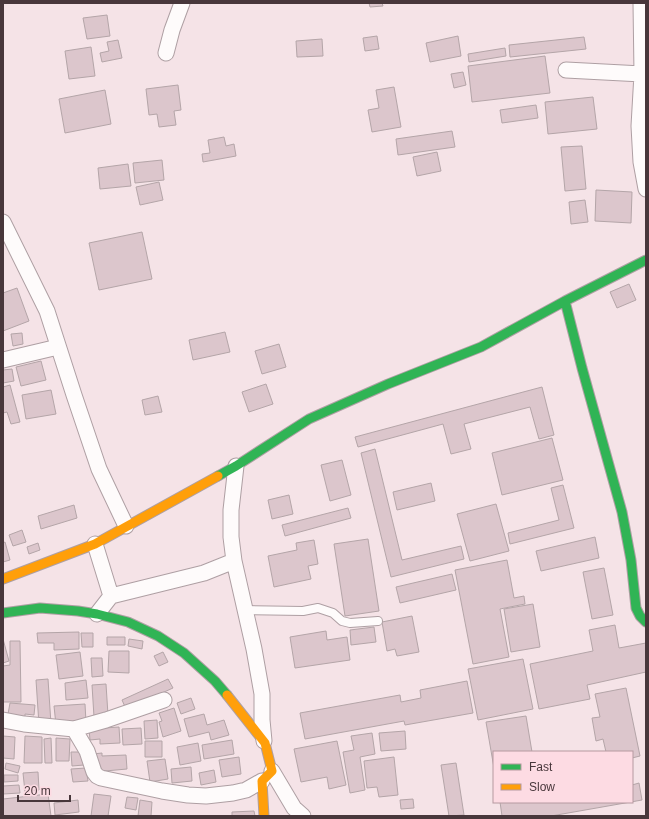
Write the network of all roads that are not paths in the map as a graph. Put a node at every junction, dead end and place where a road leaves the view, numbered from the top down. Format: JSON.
{"nodes":[{"id":1,"x":182,"y":3,"type":"edge"},
{"id":2,"x":641,"y":3,"type":"edge"},
{"id":3,"x":166,"y":53,"type":"dead end"},
{"id":4,"x":566,"y":70,"type":"dead end"},
{"id":5,"x":642,"y":74,"type":"junction"},
{"id":6,"x":646,"y":189,"type":"edge"},
{"id":7,"x":3,"y":222,"type":"edge"},
{"id":8,"x":8,"y":245,"type":"edge"},
{"id":9,"x":646,"y":260,"type":"edge"},
{"id":10,"x":565,"y":301,"type":"junction"},
{"id":11,"x":58,"y":347,"type":"junction"},
{"id":12,"x":3,"y":360,"type":"edge"},
{"id":13,"x":236,"y":466,"type":"junction"},
{"id":14,"x":126,"y":526,"type":"junction"},
{"id":15,"x":95,"y":544,"type":"junction"},
{"id":16,"x":234,"y":561,"type":"junction"},
{"id":17,"x":3,"y":579,"type":"edge"},
{"id":18,"x":111,"y":596,"type":"junction"},
{"id":19,"x":245,"y":610,"type":"junction"},
{"id":20,"x":3,"y":613,"type":"edge"},
{"id":21,"x":98,"y":614,"type":"junction"},
{"id":22,"x":378,"y":621,"type":"dead end"},
{"id":23,"x":646,"y":622,"type":"edge"},
{"id":24,"x":164,"y":700,"type":"dead end"},
{"id":25,"x":3,"y":720,"type":"edge"},
{"id":26,"x":74,"y":729,"type":"junction"},
{"id":27,"x":265,"y":743,"type":"junction"},
{"id":28,"x":267,"y":776,"type":"junction"},
{"id":29,"x":264,"y":816,"type":"edge"},
{"id":30,"x":303,"y":816,"type":"edge"}],
"edges":[{"from":1,"to":3,"type":"street"},
{"from":2,"to":5,"type":"street"},
{"from":4,"to":5,"type":"street"},
{"from":5,"to":6,"type":"street"},
{"from":7,"to":8,"type":"street"},
{"from":8,"to":11,"type":"street"},
{"from":9,"to":10,"type":"street"},
{"from":10,"to":13,"type":"street"},
{"from":10,"to":23,"type":"street"},
{"from":11,"to":12,"type":"street"},
{"from":11,"to":14,"type":"street"},
{"from":13,"to":14,"type":"street"},
{"from":13,"to":16,"type":"street"},
{"from":14,"to":15,"type":"street"},
{"from":15,"to":17,"type":"street"},
{"from":15,"to":18,"type":"street"},
{"from":16,"to":18,"type":"street"},
{"from":16,"to":19,"type":"street"},
{"from":18,"to":21,"type":"street"},
{"from":19,"to":22,"type":"lane"},
{"from":19,"to":27,"type":"street"},
{"from":20,"to":21,"type":"street"},
{"from":21,"to":27,"type":"street"},
{"from":24,"to":26,"type":"street"},
{"from":25,"to":26,"type":"street"},
{"from":26,"to":28,"type":"street"},
{"from":27,"to":28,"type":"street"},
{"from":28,"to":29,"type":"street"},
{"from":28,"to":30,"type":"street"}]}
